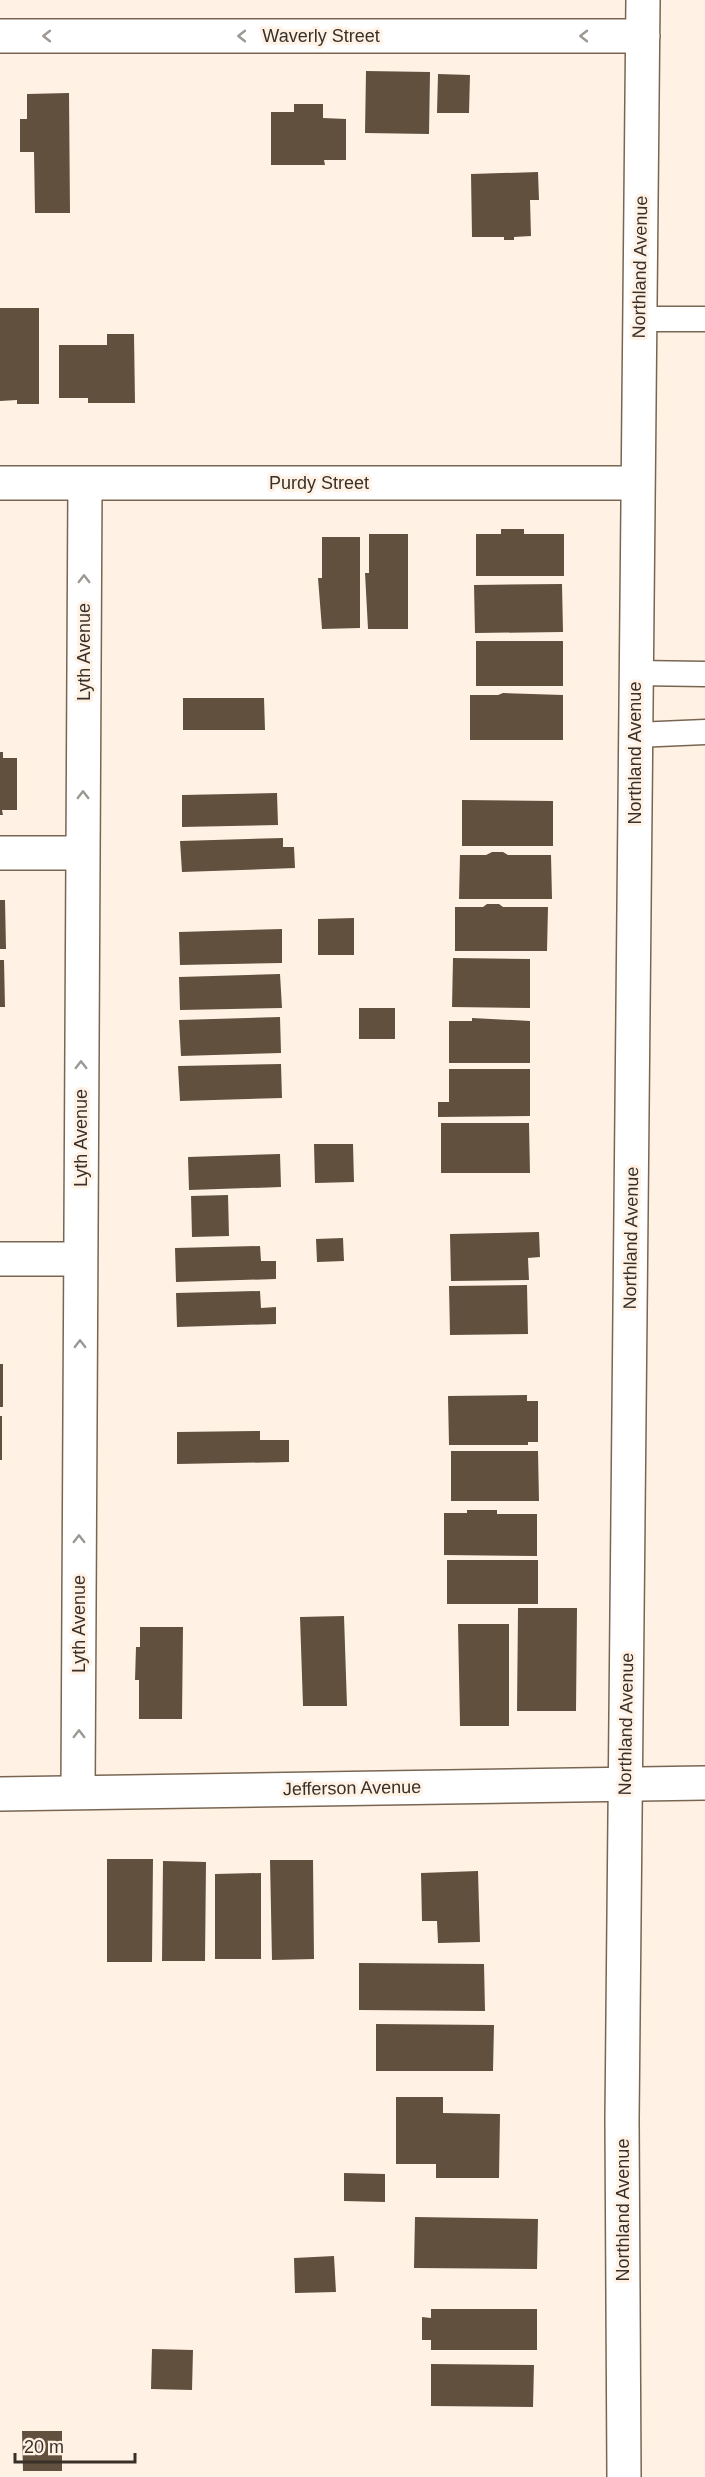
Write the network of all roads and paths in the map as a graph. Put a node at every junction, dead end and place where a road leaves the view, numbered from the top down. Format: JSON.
{"nodes":[{"id":1,"x":643,"y":0,"type":"edge"},
{"id":2,"x":0,"y":36,"type":"edge"},
{"id":3,"x":643,"y":36,"type":"junction"},
{"id":4,"x":639,"y":319,"type":"junction"},
{"id":5,"x":705,"y":319,"type":"edge"},
{"id":6,"x":0,"y":483,"type":"edge"},
{"id":7,"x":85,"y":483,"type":"junction"},
{"id":8,"x":638,"y":483,"type":"junction"},
{"id":9,"x":636,"y":673,"type":"junction"},
{"id":10,"x":705,"y":674,"type":"edge"},
{"id":11,"x":705,"y":732,"type":"edge"},
{"id":12,"x":636,"y":735,"type":"junction"},
{"id":13,"x":0,"y":853,"type":"edge"},
{"id":14,"x":83,"y":853,"type":"junction"},
{"id":15,"x":0,"y":1259,"type":"edge"},
{"id":16,"x":80,"y":1259,"type":"junction"},
{"id":17,"x":705,"y":1783,"type":"edge"},
{"id":18,"x":626,"y":1784,"type":"junction"},
{"id":19,"x":78,"y":1792,"type":"junction"},
{"id":20,"x":0,"y":1794,"type":"edge"},
{"id":21,"x":624,"y":2477,"type":"edge"}],
"edges":[{"from":1,"to":3,"type":"street","name":"Northland Avenue"},
{"from":3,"to":2,"type":"street","name":"Waverly Street","one_way":true},
{"from":3,"to":4,"type":"street","name":"Northland Avenue"},
{"from":4,"to":5,"type":"lane"},
{"from":4,"to":8,"type":"street","name":"Northland Avenue"},
{"from":6,"to":7,"type":"street","name":"Purdy Street"},
{"from":7,"to":8,"type":"street","name":"Purdy Street"},
{"from":14,"to":7,"type":"street","name":"Lyth Avenue","one_way":true},
{"from":8,"to":9,"type":"street","name":"Northland Avenue"},
{"from":9,"to":10,"type":"lane"},
{"from":9,"to":12,"type":"street","name":"Northland Avenue"},
{"from":11,"to":12,"type":"lane"},
{"from":12,"to":18,"type":"street","name":"Northland Avenue"},
{"from":13,"to":14,"type":"street"},
{"from":16,"to":14,"type":"street","name":"Lyth Avenue","one_way":true},
{"from":15,"to":16,"type":"street"},
{"from":19,"to":16,"type":"street","name":"Lyth Avenue","one_way":true},
{"from":17,"to":18,"type":"street","name":"Jefferson Avenue"},
{"from":18,"to":19,"type":"street","name":"Jefferson Avenue"},
{"from":18,"to":21,"type":"street","name":"Northland Avenue"},
{"from":19,"to":20,"type":"street","name":"Jefferson Avenue"}]}
